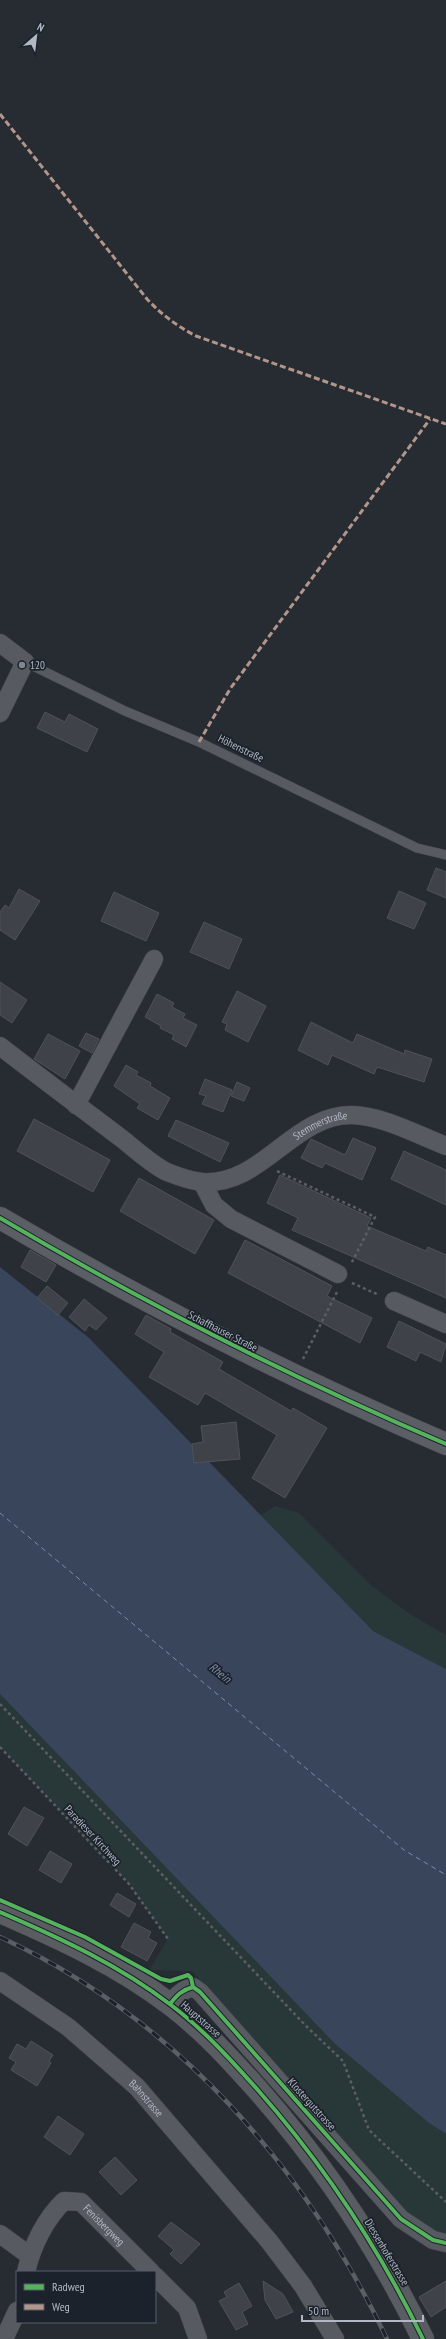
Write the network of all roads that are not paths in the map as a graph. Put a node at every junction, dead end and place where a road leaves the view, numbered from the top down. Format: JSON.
{"nodes":[{"id":1,"x":0,"y":643,"type":"edge"},
{"id":2,"x":25,"y":662,"type":"junction"},
{"id":3,"x":0,"y":713,"type":"edge"},
{"id":4,"x":446,"y":855,"type":"edge"},
{"id":5,"x":154,"y":959,"type":"dead end"},
{"id":6,"x":0,"y":1046,"type":"edge"},
{"id":7,"x":76,"y":1104,"type":"junction"},
{"id":8,"x":446,"y":1146,"type":"edge"},
{"id":9,"x":202,"y":1182,"type":"junction"},
{"id":10,"x":0,"y":1218,"type":"edge"},
{"id":11,"x":344,"y":1278,"type":"road end"},
{"id":12,"x":394,"y":1302,"type":"road end"},
{"id":13,"x":446,"y":1324,"type":"edge"},
{"id":14,"x":446,"y":1444,"type":"edge"},
{"id":15,"x":0,"y":1912,"type":"edge"},
{"id":16,"x":0,"y":1981,"type":"edge"},
{"id":17,"x":170,"y":2004,"type":"junction"},
{"id":18,"x":329,"y":2179,"type":"joint"},
{"id":19,"x":0,"y":2234,"type":"edge"},
{"id":20,"x":446,"y":2244,"type":"edge"},
{"id":21,"x":28,"y":2264,"type":"edge"},
{"id":22,"x":150,"y":2271,"type":"edge"},
{"id":23,"x":156,"y":2277,"type":"edge"},
{"id":24,"x":16,"y":2313,"type":"edge"},
{"id":25,"x":4,"y":2339,"type":"edge"},
{"id":26,"x":198,"y":2339,"type":"edge"},
{"id":27,"x":336,"y":2339,"type":"edge"},
{"id":28,"x":423,"y":2339,"type":"edge"}],
"edges":[{"from":1,"to":2,"type":"street"},
{"from":2,"to":3,"type":"street"},
{"from":2,"to":4,"type":"lane","name":"Höhenstraße"},
{"from":5,"to":7,"type":"street"},
{"from":6,"to":7,"type":"street","name":"Stemmerstraße"},
{"from":7,"to":9,"type":"street","name":"Stemmerstraße"},
{"from":8,"to":9,"type":"street","name":"Stemmerstraße"},
{"from":9,"to":11,"type":"street"},
{"from":10,"to":14,"type":"main road","name":"Schaffhauser Straße"},
{"from":12,"to":13,"type":"street"},
{"from":15,"to":17,"type":"main road","name":"Hauptstrasse"},
{"from":16,"to":27,"type":"street","name":"Bahnstrasse"},
{"from":17,"to":18,"type":"main road","name":"Hauptstrasse"},
{"from":17,"to":20,"type":"street","name":"Klostergutstrasse"},
{"from":18,"to":28,"type":"main road","name":"Diessenhoferstrasse"},
{"from":19,"to":21,"type":"street"},
{"from":21,"to":22,"type":"street","name":"Fenisbergweg"},
{"from":23,"to":26,"type":"street"},
{"from":24,"to":25,"type":"street"}]}
